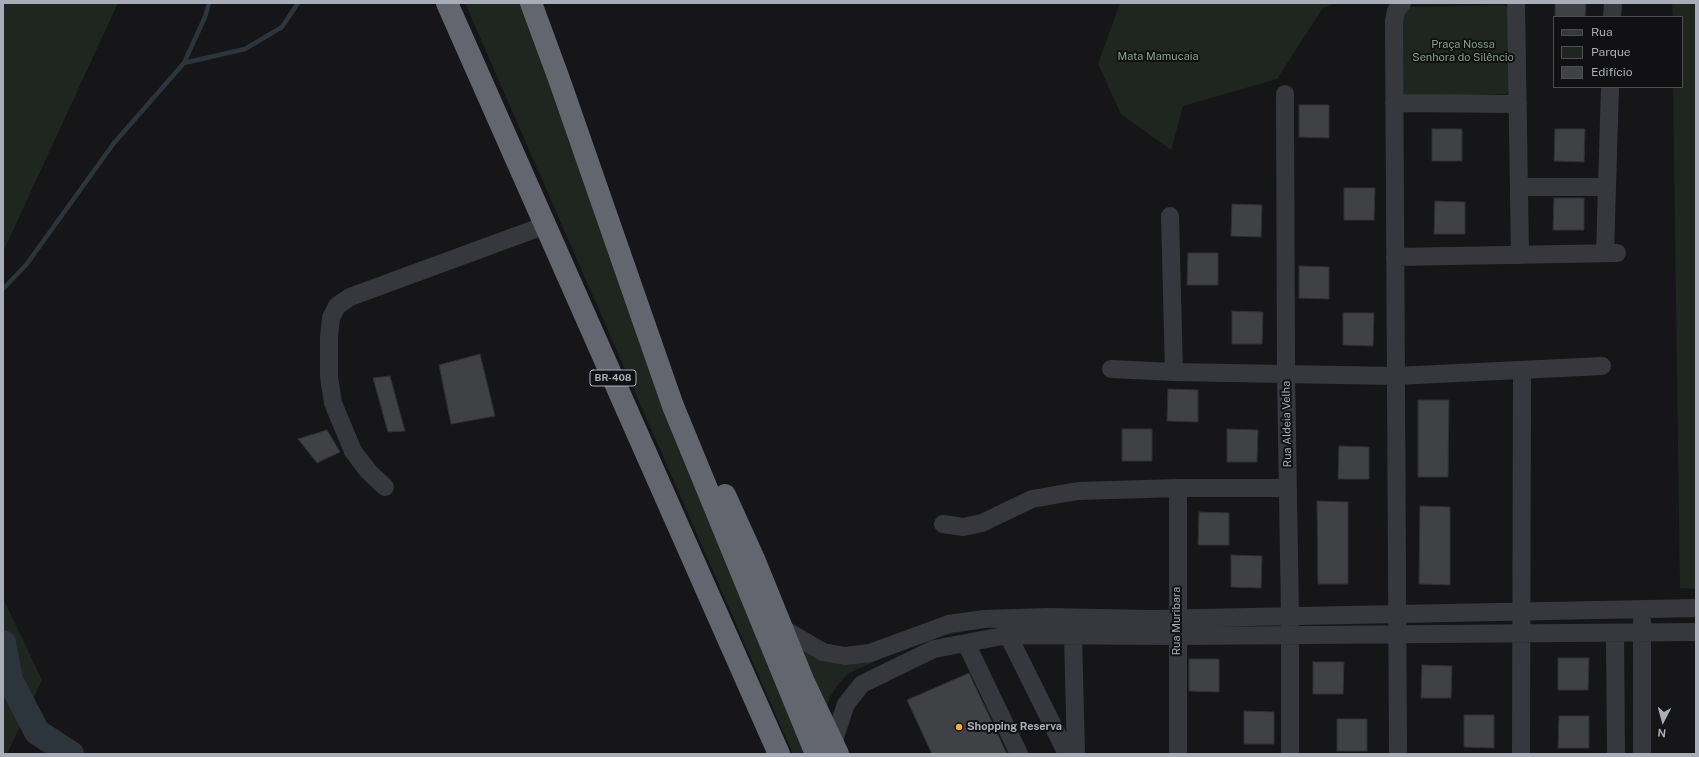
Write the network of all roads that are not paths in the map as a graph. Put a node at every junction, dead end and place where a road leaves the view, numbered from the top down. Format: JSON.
{"nodes":[{"id":1,"x":447,"y":3,"type":"edge"},
{"id":2,"x":531,"y":3,"type":"edge"},
{"id":3,"x":1402,"y":3,"type":"edge"},
{"id":4,"x":1516,"y":3,"type":"edge"},
{"id":5,"x":1613,"y":3,"type":"edge"},
{"id":6,"x":1612,"y":16,"type":"edge"},
{"id":7,"x":1610,"y":88,"type":"edge"},
{"id":8,"x":1285,"y":94,"type":"dead end"},
{"id":9,"x":1394,"y":103,"type":"junction"},
{"id":10,"x":1518,"y":104,"type":"junction"},
{"id":11,"x":1519,"y":187,"type":"junction"},
{"id":12,"x":1606,"y":187,"type":"junction"},
{"id":13,"x":1170,"y":216,"type":"dead end"},
{"id":14,"x":546,"y":225,"type":"junction"},
{"id":15,"x":1520,"y":255,"type":"junction"},
{"id":16,"x":1395,"y":257,"type":"junction"},
{"id":17,"x":1602,"y":366,"type":"dead end"},
{"id":18,"x":1111,"y":369,"type":"dead end"},
{"id":19,"x":1522,"y":371,"type":"junction"},
{"id":20,"x":1174,"y":372,"type":"junction"},
{"id":21,"x":1286,"y":374,"type":"junction"},
{"id":22,"x":1396,"y":376,"type":"junction"},
{"id":23,"x":673,"y":406,"type":"junction"},
{"id":24,"x":385,"y":487,"type":"dead end"},
{"id":25,"x":1178,"y":488,"type":"junction"},
{"id":26,"x":1288,"y":488,"type":"junction"},
{"id":27,"x":944,"y":524,"type":"dead end"},
{"id":28,"x":1696,"y":608,"type":"edge"},
{"id":29,"x":1642,"y":610,"type":"junction"},
{"id":30,"x":1522,"y":613,"type":"junction"},
{"id":31,"x":1397,"y":614,"type":"junction"},
{"id":32,"x":1290,"y":616,"type":"junction"},
{"id":33,"x":1048,"y":617,"type":"junction"},
{"id":34,"x":1177,"y":618,"type":"junction"},
{"id":35,"x":782,"y":628,"type":"junction"},
{"id":36,"x":1643,"y":632,"type":"junction"},
{"id":37,"x":1696,"y":632,"type":"edge"},
{"id":38,"x":1616,"y":633,"type":"junction"},
{"id":39,"x":1398,"y":634,"type":"junction"},
{"id":40,"x":1522,"y":634,"type":"junction"},
{"id":41,"x":1008,"y":635,"type":"junction"},
{"id":42,"x":1050,"y":635,"type":"junction"},
{"id":43,"x":1290,"y":635,"type":"junction"},
{"id":44,"x":1073,"y":636,"type":"junction"},
{"id":45,"x":1177,"y":636,"type":"junction"},
{"id":46,"x":966,"y":643,"type":"junction"},
{"id":47,"x":829,"y":750,"type":"edge"},
{"id":48,"x":779,"y":754,"type":"edge"},
{"id":49,"x":1019,"y":754,"type":"edge"},
{"id":50,"x":1067,"y":754,"type":"edge"},
{"id":51,"x":1076,"y":754,"type":"edge"},
{"id":52,"x":1178,"y":754,"type":"edge"},
{"id":53,"x":1290,"y":754,"type":"edge"},
{"id":54,"x":1398,"y":754,"type":"edge"},
{"id":55,"x":1521,"y":754,"type":"edge"},
{"id":56,"x":1616,"y":754,"type":"edge"},
{"id":57,"x":1642,"y":754,"type":"edge"}],
"edges":[{"from":1,"to":14,"type":"highway","number":"BR-408"},
{"from":2,"to":23,"type":"highway"},
{"from":3,"to":9,"type":"street"},
{"from":4,"to":10,"type":"street"},
{"from":5,"to":6,"type":"street"},
{"from":7,"to":12,"type":"street"},
{"from":8,"to":21,"type":"street","name":"Rua Aldeia Velha"},
{"from":9,"to":10,"type":"street"},
{"from":9,"to":16,"type":"street"},
{"from":10,"to":11,"type":"street"},
{"from":11,"to":12,"type":"street"},
{"from":11,"to":15,"type":"street"},
{"from":12,"to":15,"type":"street"},
{"from":13,"to":20,"type":"street"},
{"from":14,"to":24,"type":"street"},
{"from":14,"to":48,"type":"highway","number":"BR-408"},
{"from":15,"to":16,"type":"street"},
{"from":16,"to":22,"type":"street"},
{"from":17,"to":19,"type":"street"},
{"from":18,"to":20,"type":"street"},
{"from":19,"to":22,"type":"street"},
{"from":19,"to":30,"type":"street"},
{"from":20,"to":21,"type":"street"},
{"from":21,"to":22,"type":"street"},
{"from":21,"to":26,"type":"street","name":"Rua Aldeia Velha"},
{"from":22,"to":31,"type":"street"},
{"from":23,"to":35,"type":"highway"},
{"from":23,"to":47,"type":"highway"},
{"from":25,"to":26,"type":"street"},
{"from":25,"to":27,"type":"street"},
{"from":25,"to":34,"type":"street","name":"Rua Muribara"},
{"from":26,"to":32,"type":"street","name":"Rua Aldeia Velha"},
{"from":28,"to":29,"type":"street"},
{"from":29,"to":30,"type":"street"},
{"from":29,"to":36,"type":"street"},
{"from":30,"to":31,"type":"street"},
{"from":30,"to":40,"type":"street"},
{"from":31,"to":32,"type":"street"},
{"from":31,"to":39,"type":"street"},
{"from":32,"to":34,"type":"street"},
{"from":32,"to":43,"type":"street","name":"Rua Aldeia Velha"},
{"from":33,"to":34,"type":"street"},
{"from":33,"to":35,"type":"street"},
{"from":33,"to":42,"type":"street"},
{"from":34,"to":45,"type":"street","name":"Rua Muribara"},
{"from":35,"to":47,"type":"highway"},
{"from":36,"to":37,"type":"street"},
{"from":36,"to":38,"type":"street"},
{"from":36,"to":57,"type":"street"},
{"from":38,"to":40,"type":"street"},
{"from":38,"to":56,"type":"street"},
{"from":39,"to":40,"type":"street"},
{"from":39,"to":43,"type":"street"},
{"from":39,"to":54,"type":"street"},
{"from":40,"to":55,"type":"street"},
{"from":41,"to":42,"type":"street"},
{"from":41,"to":46,"type":"street"},
{"from":41,"to":50,"type":"street"},
{"from":42,"to":44,"type":"street"},
{"from":43,"to":45,"type":"street"},
{"from":43,"to":53,"type":"street","name":"Rua Aldeia Velha"},
{"from":44,"to":45,"type":"street"},
{"from":44,"to":51,"type":"street"},
{"from":45,"to":52,"type":"street","name":"Rua Muribara"},
{"from":46,"to":47,"type":"street"},
{"from":46,"to":49,"type":"street"}]}
